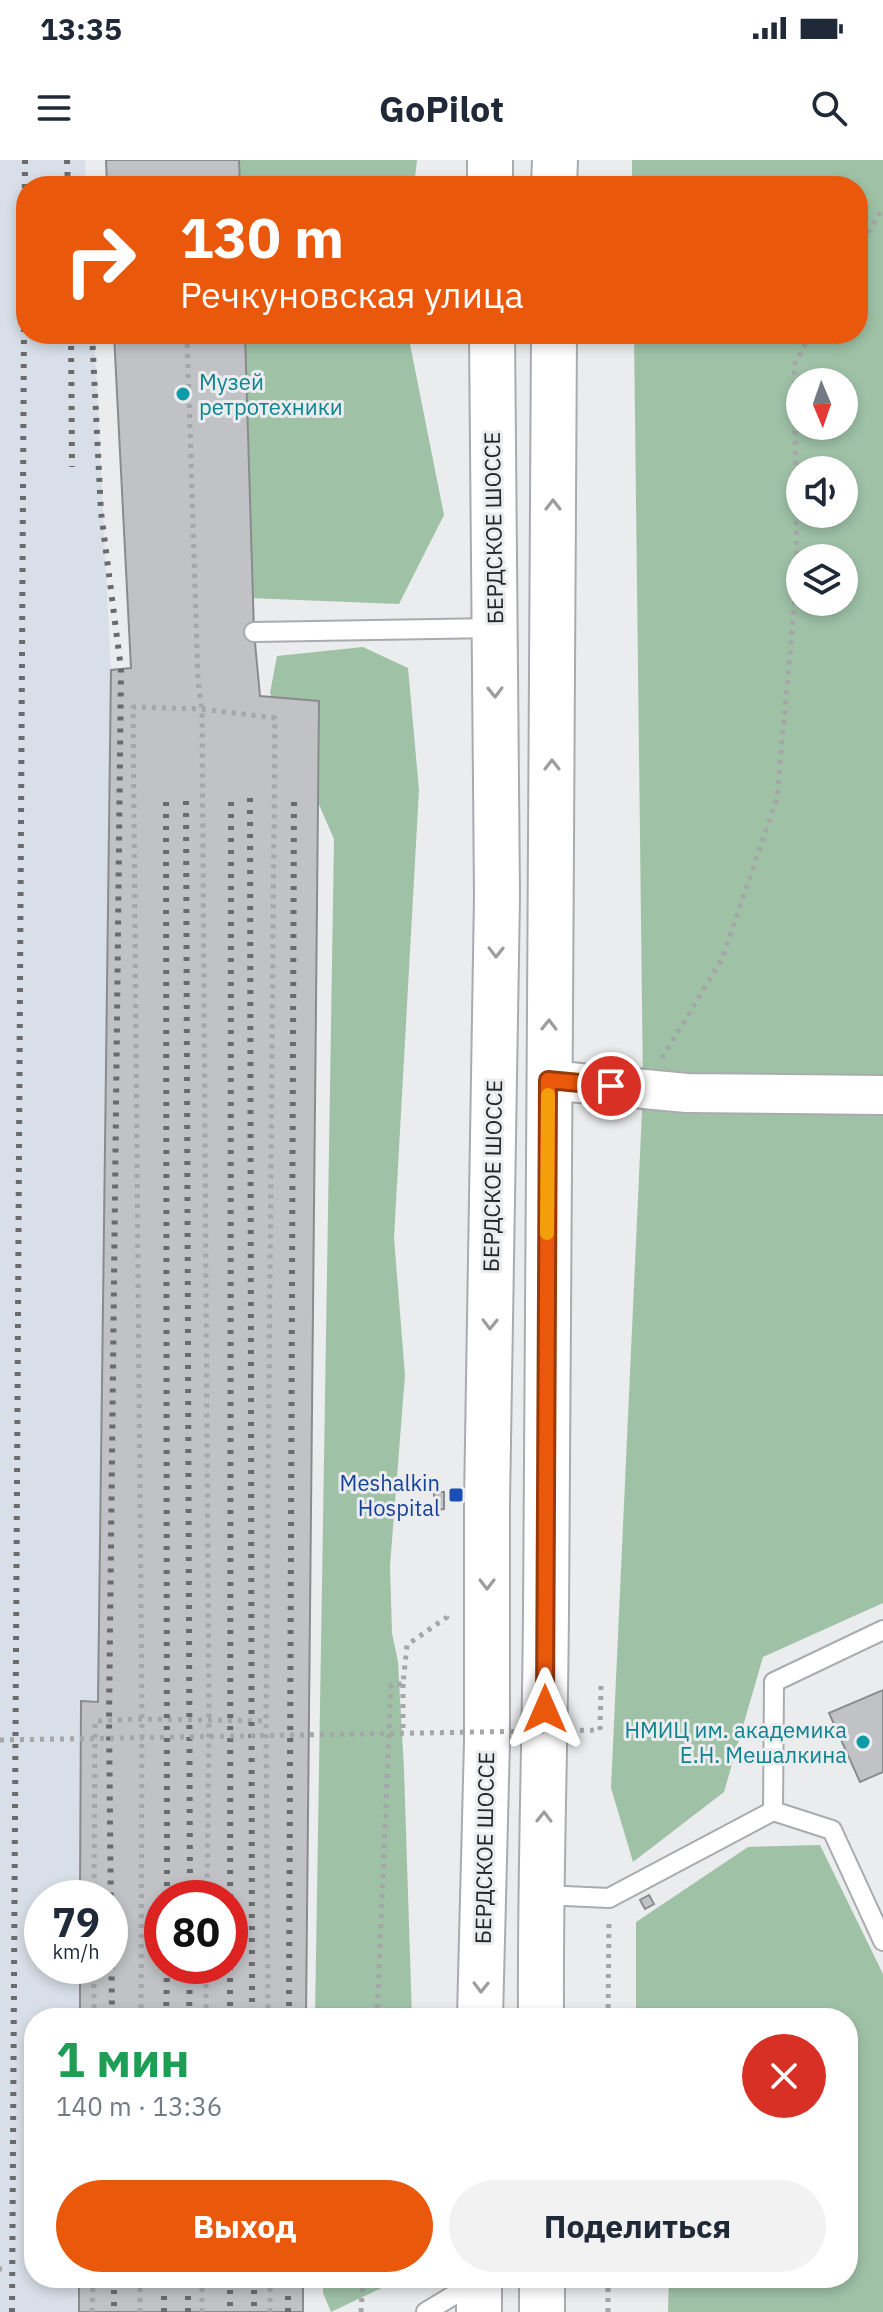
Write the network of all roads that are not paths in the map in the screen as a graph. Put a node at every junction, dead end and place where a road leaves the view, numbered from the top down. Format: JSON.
{"nodes":[{"id":1,"x":492,"y":344,"type":"edge"},
{"id":2,"x":554,"y":344,"type":"edge"},
{"id":3,"x":494,"y":628,"type":"junction"},
{"id":4,"x":254,"y":632,"type":"dead end"},
{"id":5,"x":548,"y":1080,"type":"junction"},
{"id":6,"x":883,"y":1095,"type":"edge"},
{"id":7,"x":883,"y":1630,"type":"edge"},
{"id":8,"x":773,"y":1811,"type":"junction"},
{"id":9,"x":543,"y":1895,"type":"junction"},
{"id":10,"x":883,"y":1941,"type":"edge"},
{"id":11,"x":480,"y":2008,"type":"edge"},
{"id":12,"x":541,"y":2008,"type":"edge"},
{"id":13,"x":542,"y":2288,"type":"edge"},
{"id":14,"x":479,"y":2290,"type":"edge"},
{"id":15,"x":426,"y":2312,"type":"edge"},
{"id":16,"x":542,"y":2312,"type":"edge"}],
"edges":[{"from":1,"to":3,"type":"highway","name":"БЕРДСКОЕ ШОССЕ"},
{"from":5,"to":2,"type":"highway","one_way":true},
{"from":3,"to":4,"type":"lane"},
{"from":3,"to":11,"type":"highway","name":"БЕРДСКОЕ ШОССЕ","one_way":true},
{"from":5,"to":6,"type":"street"},
{"from":9,"to":5,"type":"highway","one_way":true},
{"from":7,"to":8,"type":"lane"},
{"from":8,"to":9,"type":"lane"},
{"from":8,"to":10,"type":"lane"},
{"from":9,"to":12,"type":"highway"},
{"from":13,"to":16,"type":"highway"},
{"from":14,"to":15,"type":"lane"}]}
